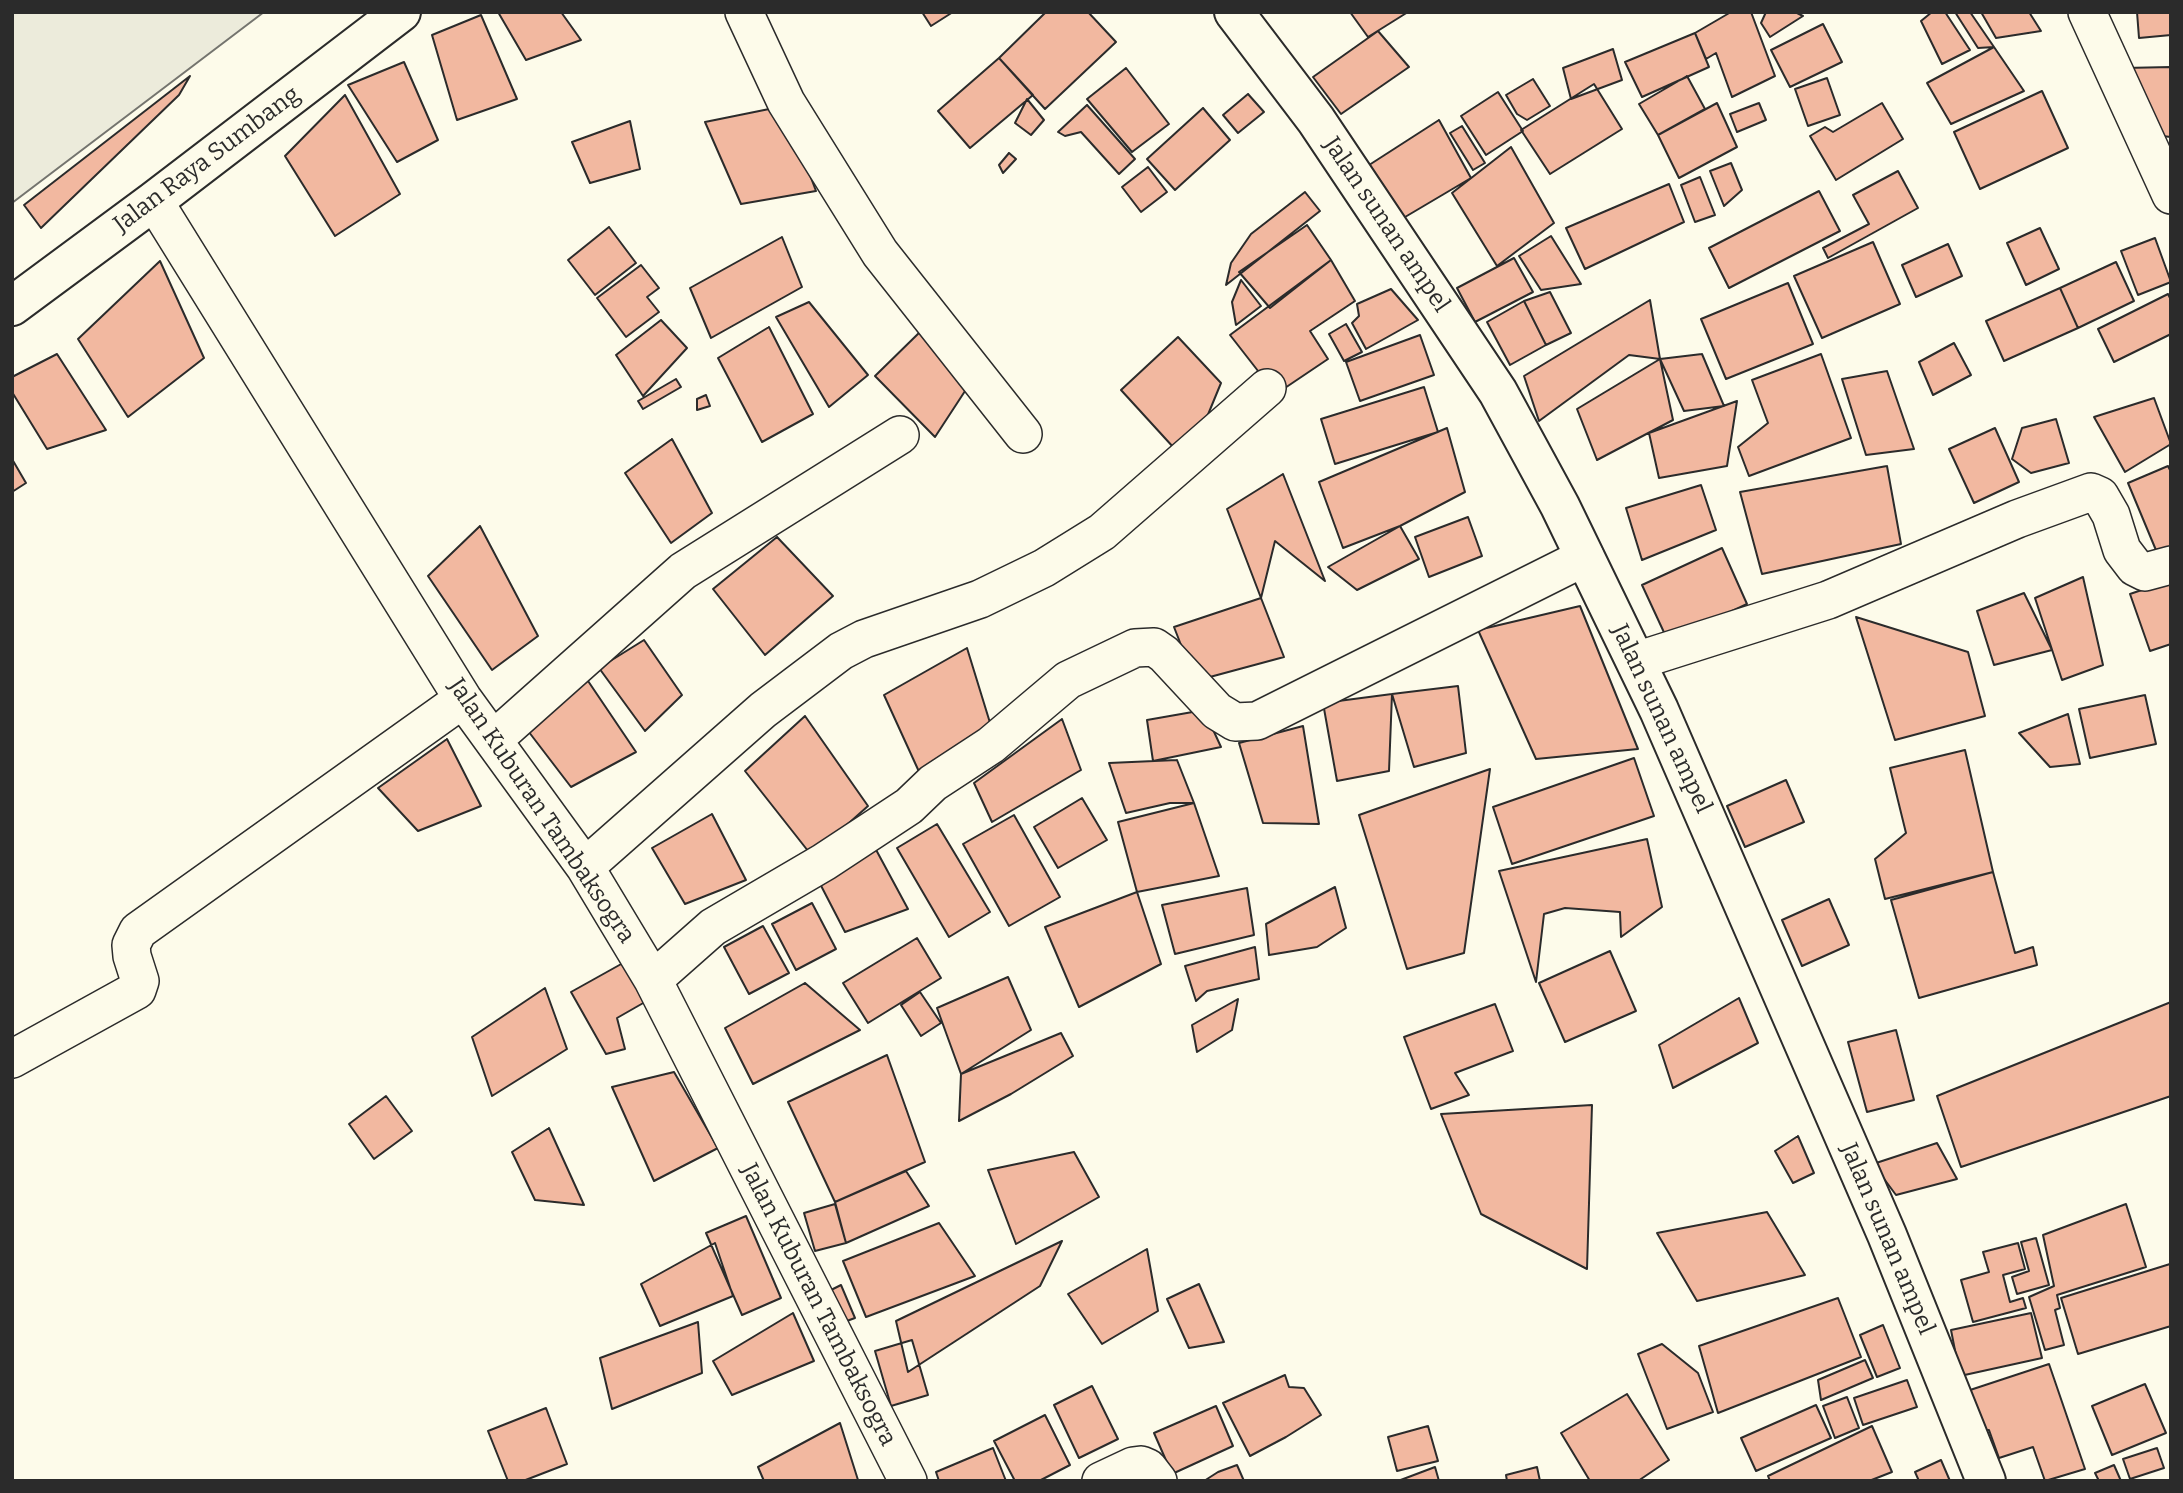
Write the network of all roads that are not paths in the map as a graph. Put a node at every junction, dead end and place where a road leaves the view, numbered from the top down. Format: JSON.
{"nodes":[{"id":1,"x":401,"y":12,"type":"edge"},
{"id":2,"x":744,"y":12,"type":"edge"},
{"id":3,"x":1234,"y":12,"type":"edge"},
{"id":4,"x":2087,"y":12,"type":"edge"},
{"id":5,"x":2171,"y":194,"type":"edge"},
{"id":6,"x":154,"y":201,"type":"junction"},
{"id":7,"x":12,"y":306,"type":"edge"},
{"id":8,"x":1267,"y":388,"type":"dead end"},
{"id":9,"x":1023,"y":434,"type":"dead end"},
{"id":10,"x":901,"y":435,"type":"dead end"},
{"id":11,"x":1585,"y":557,"type":"junction"},
{"id":12,"x":2171,"y":565,"type":"edge"},
{"id":13,"x":1636,"y":661,"type":"junction"},
{"id":14,"x":463,"y":699,"type":"junction"},
{"id":15,"x":493,"y":740,"type":"junction"},
{"id":16,"x":585,"y":867,"type":"junction"},
{"id":17,"x":653,"y":980,"type":"junction"},
{"id":18,"x":12,"y":1059,"type":"edge"},
{"id":19,"x":908,"y":1481,"type":"edge"},
{"id":20,"x":1101,"y":1481,"type":"edge"},
{"id":21,"x":1158,"y":1481,"type":"edge"},
{"id":22,"x":1986,"y":1481,"type":"edge"}],
"edges":[{"from":1,"to":6,"type":"main road","name":"Jalan Raya Sumbang"},
{"from":2,"to":9,"type":"street"},
{"from":3,"to":11,"type":"main road","name":"Jalan sunan ampel"},
{"from":4,"to":5,"type":"street"},
{"from":6,"to":7,"type":"main road","name":"Jalan Raya Sumbang"},
{"from":6,"to":14,"type":"street","name":"Jalan Kuburan Tambaksogra"},
{"from":8,"to":16,"type":"street"},
{"from":10,"to":15,"type":"street"},
{"from":11,"to":13,"type":"main road","name":"Jalan sunan ampel"},
{"from":11,"to":17,"type":"street"},
{"from":12,"to":13,"type":"street"},
{"from":13,"to":22,"type":"main road","name":"Jalan sunan ampel"},
{"from":14,"to":15,"type":"street","name":"Jalan Kuburan Tambaksogra"},
{"from":14,"to":18,"type":"street"},
{"from":15,"to":16,"type":"street","name":"Jalan Kuburan Tambaksogra"},
{"from":16,"to":17,"type":"street","name":"Jalan Kuburan Tambaksogra"},
{"from":17,"to":19,"type":"street","name":"Jalan Kuburan Tambaksogra"},
{"from":20,"to":21,"type":"street"}]}
